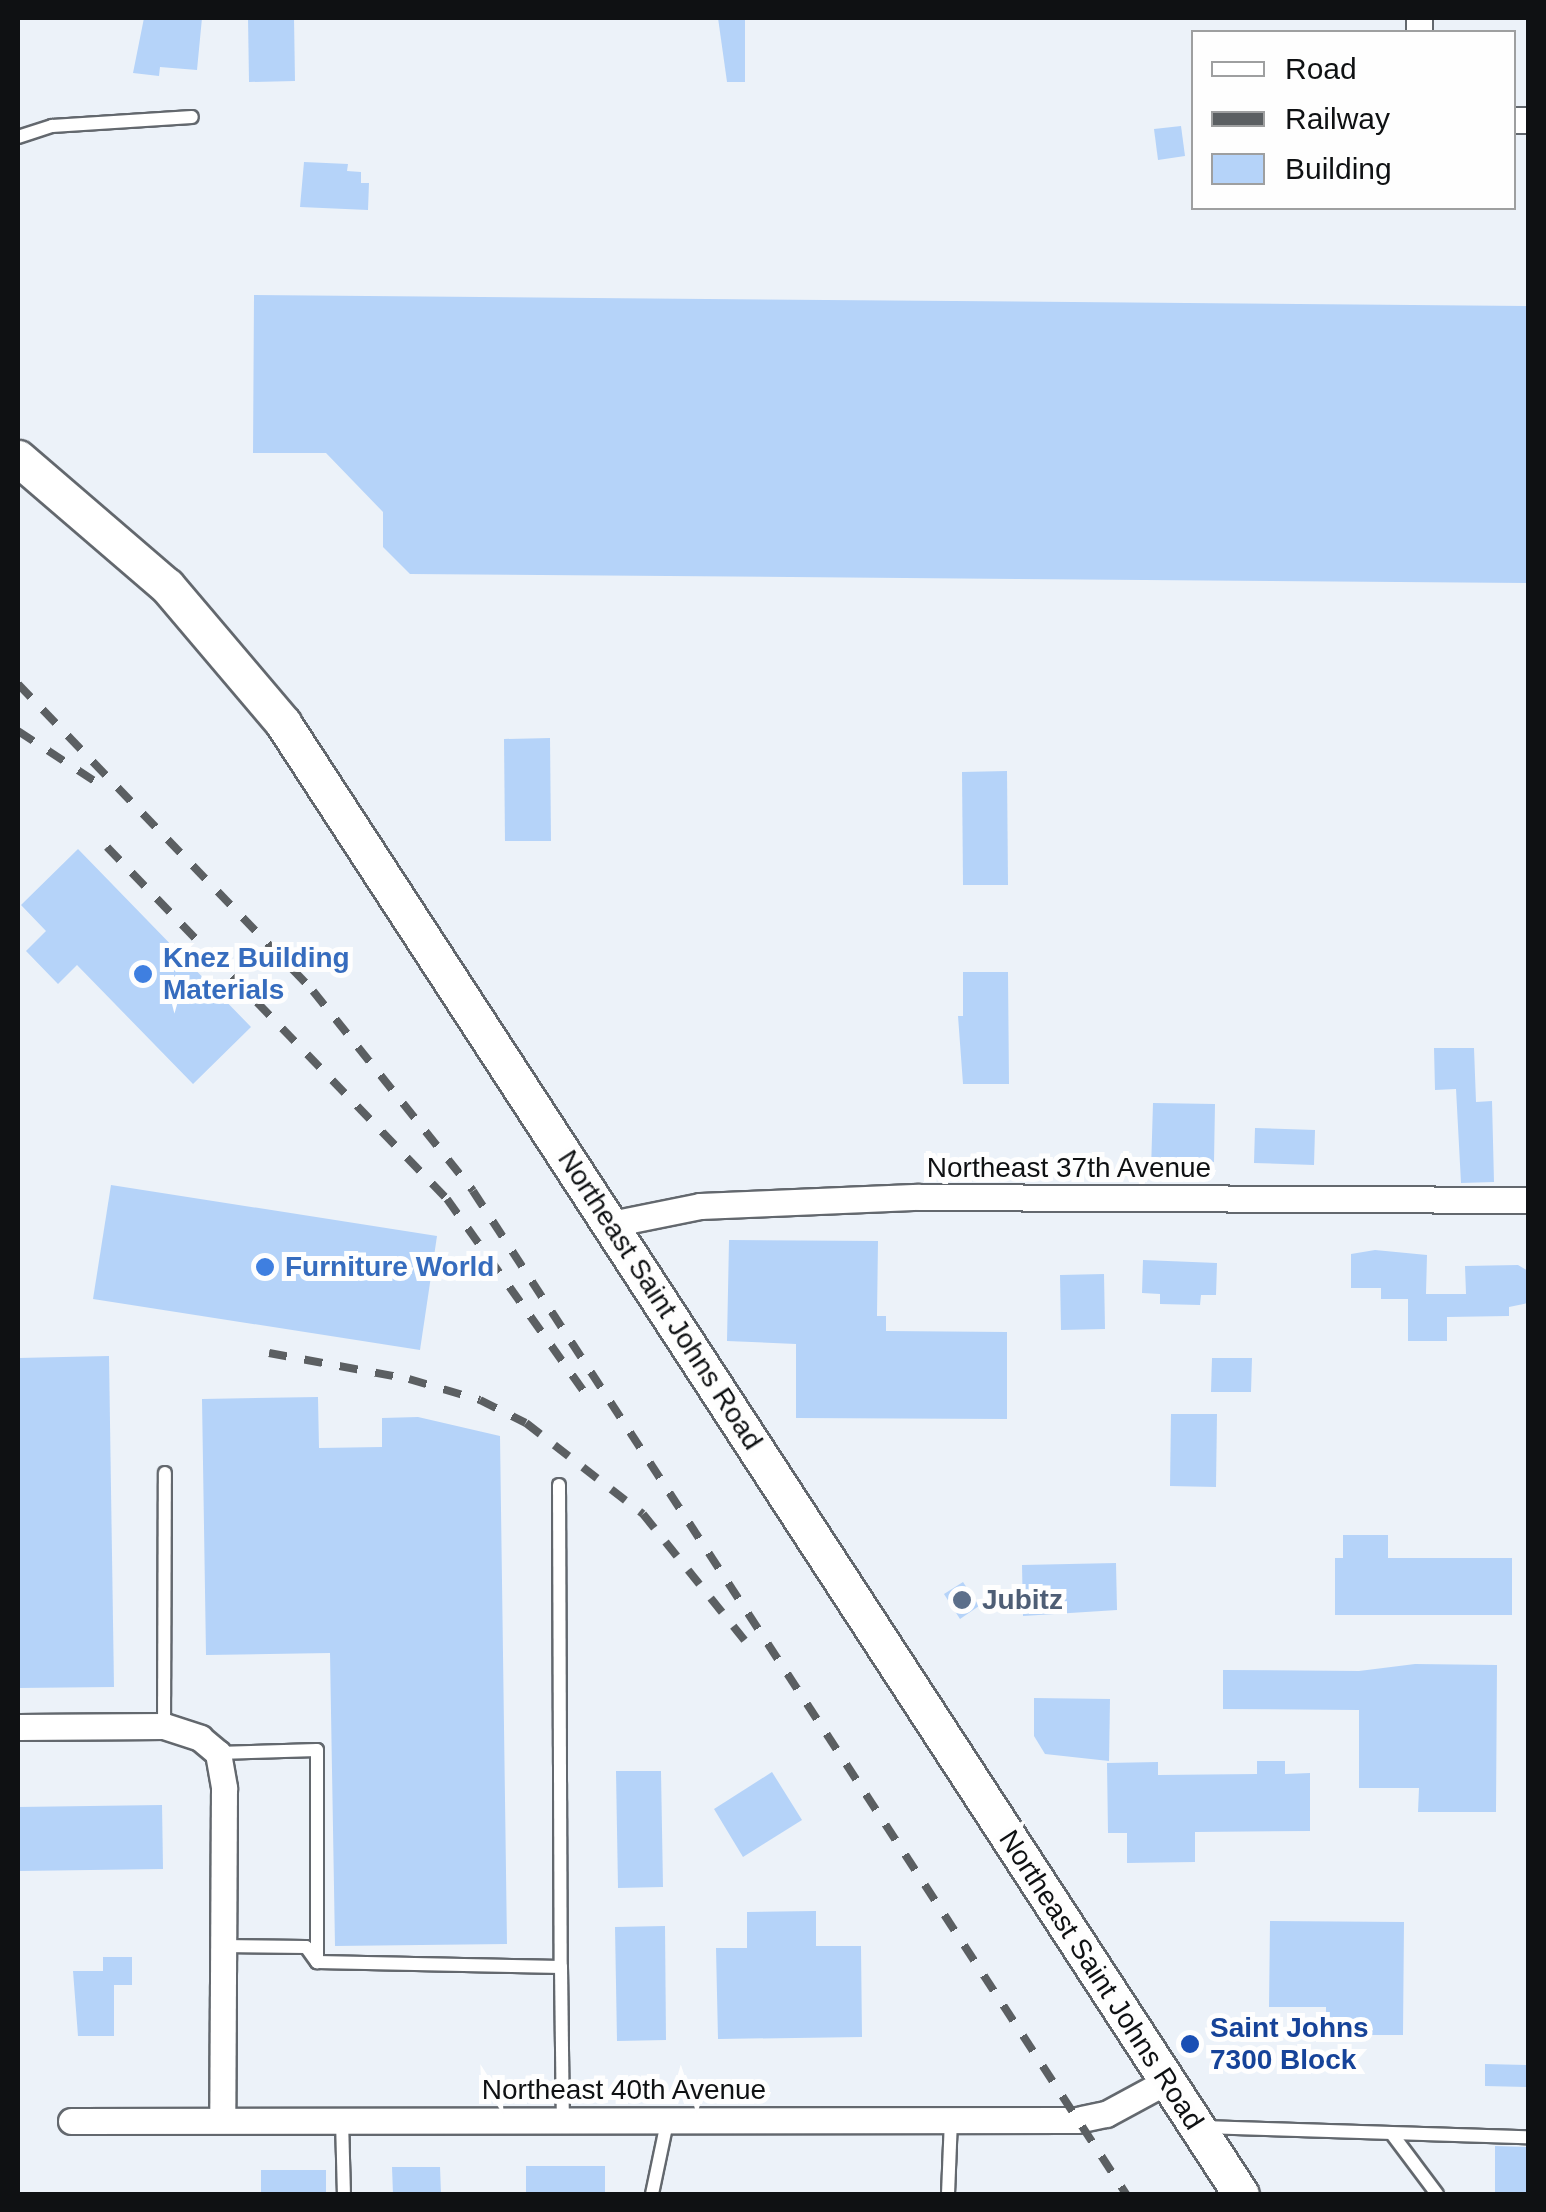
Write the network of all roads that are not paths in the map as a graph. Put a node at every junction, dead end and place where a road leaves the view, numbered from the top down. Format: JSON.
{"nodes":[{"id":1,"x":192,"y":117,"type":"dead end"},
{"id":2,"x":18,"y":137,"type":"edge"},
{"id":3,"x":18,"y":458,"type":"edge"},
{"id":4,"x":1528,"y":1200,"type":"edge"},
{"id":5,"x":610,"y":1224,"type":"junction"},
{"id":6,"x":164,"y":1472,"type":"dead end"},
{"id":7,"x":559,"y":1486,"type":"dead end"},
{"id":8,"x":164,"y":1726,"type":"junction"},
{"id":9,"x":18,"y":1728,"type":"edge"},
{"id":10,"x":218,"y":1753,"type":"junction"},
{"id":11,"x":221,"y":1946,"type":"junction"},
{"id":12,"x":318,"y":1962,"type":"junction"},
{"id":13,"x":562,"y":1967,"type":"junction"},
{"id":14,"x":1166,"y":2081,"type":"junction"},
{"id":15,"x":222,"y":2120,"type":"junction"},
{"id":16,"x":342,"y":2120,"type":"junction"},
{"id":17,"x":563,"y":2120,"type":"junction"},
{"id":18,"x":951,"y":2120,"type":"junction"},
{"id":19,"x":72,"y":2121,"type":"dead end"},
{"id":20,"x":667,"y":2122,"type":"junction"},
{"id":21,"x":1196,"y":2126,"type":"junction"},
{"id":22,"x":1392,"y":2134,"type":"junction"},
{"id":23,"x":1528,"y":2137,"type":"edge"},
{"id":24,"x":344,"y":2194,"type":"edge"},
{"id":25,"x":652,"y":2194,"type":"edge"},
{"id":26,"x":948,"y":2194,"type":"edge"},
{"id":27,"x":1240,"y":2194,"type":"edge"},
{"id":28,"x":1437,"y":2194,"type":"edge"}],
"edges":[{"from":1,"to":2,"type":"lane"},
{"from":3,"to":5,"type":"main road","name":"Northeast Saint Johns Road"},
{"from":4,"to":5,"type":"street","name":"Northeast 37th Avenue"},
{"from":5,"to":14,"type":"main road","name":"Northeast Saint Johns Road"},
{"from":6,"to":8,"type":"lane"},
{"from":7,"to":13,"type":"lane"},
{"from":8,"to":9,"type":"street"},
{"from":8,"to":10,"type":"street"},
{"from":10,"to":11,"type":"street"},
{"from":10,"to":12,"type":"lane"},
{"from":11,"to":12,"type":"lane"},
{"from":11,"to":15,"type":"street"},
{"from":12,"to":13,"type":"lane"},
{"from":13,"to":17,"type":"lane"},
{"from":14,"to":18,"type":"street","name":"Northeast 40th Avenue"},
{"from":14,"to":21,"type":"main road","name":"Northeast Saint Johns Road"},
{"from":15,"to":16,"type":"street","name":"Northeast 40th Avenue"},
{"from":15,"to":19,"type":"street","name":"Northeast 40th Avenue"},
{"from":16,"to":17,"type":"street","name":"Northeast 40th Avenue"},
{"from":16,"to":24,"type":"lane"},
{"from":17,"to":20,"type":"street","name":"Northeast 40th Avenue"},
{"from":18,"to":20,"type":"street","name":"Northeast 40th Avenue"},
{"from":18,"to":26,"type":"lane"},
{"from":20,"to":25,"type":"lane"},
{"from":21,"to":22,"type":"lane"},
{"from":21,"to":27,"type":"main road","name":"Northeast Saint Johns Road"},
{"from":22,"to":23,"type":"lane"},
{"from":22,"to":28,"type":"lane"}]}
